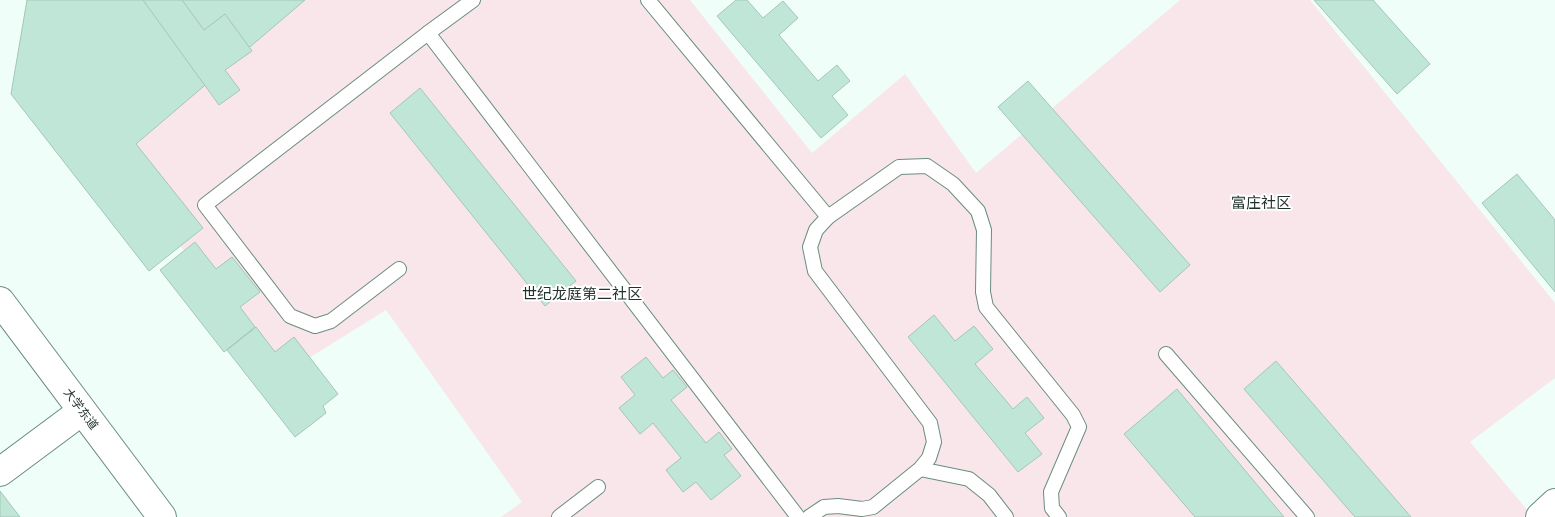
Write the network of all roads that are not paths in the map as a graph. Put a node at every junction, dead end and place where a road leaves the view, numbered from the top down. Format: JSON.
{"nodes":[{"id":1,"x":473,"y":0,"type":"edge"},
{"id":2,"x":648,"y":0,"type":"edge"},
{"id":3,"x":428,"y":32,"type":"junction"},
{"id":4,"x":828,"y":216,"type":"junction"},
{"id":5,"x":399,"y":269,"type":"dead end"},
{"id":6,"x":0,"y":302,"type":"edge"},
{"id":7,"x":1166,"y":354,"type":"dead end"},
{"id":8,"x":82,"y":411,"type":"junction"},
{"id":9,"x":920,"y":469,"type":"junction"},
{"id":10,"x":0,"y":472,"type":"edge"},
{"id":11,"x":598,"y":487,"type":"dead end"},
{"id":12,"x":1555,"y":503,"type":"edge"},
{"id":13,"x":162,"y":517,"type":"edge"},
{"id":14,"x":559,"y":517,"type":"edge"},
{"id":15,"x":798,"y":517,"type":"edge"},
{"id":16,"x":809,"y":517,"type":"edge"},
{"id":17,"x":1006,"y":517,"type":"edge"},
{"id":18,"x":1059,"y":517,"type":"edge"},
{"id":19,"x":1307,"y":517,"type":"edge"},
{"id":20,"x":1540,"y":517,"type":"edge"}],
"edges":[{"from":1,"to":3,"type":"lane"},
{"from":2,"to":4,"type":"lane"},
{"from":3,"to":5,"type":"lane"},
{"from":3,"to":15,"type":"lane"},
{"from":4,"to":9,"type":"lane"},
{"from":4,"to":18,"type":"lane"},
{"from":6,"to":8,"type":"street","name":"大学东道"},
{"from":7,"to":19,"type":"lane"},
{"from":8,"to":10,"type":"street"},
{"from":8,"to":13,"type":"street","name":"大学东道"},
{"from":9,"to":16,"type":"lane"},
{"from":9,"to":17,"type":"lane"},
{"from":11,"to":14,"type":"lane"},
{"from":12,"to":20,"type":"street"}]}
